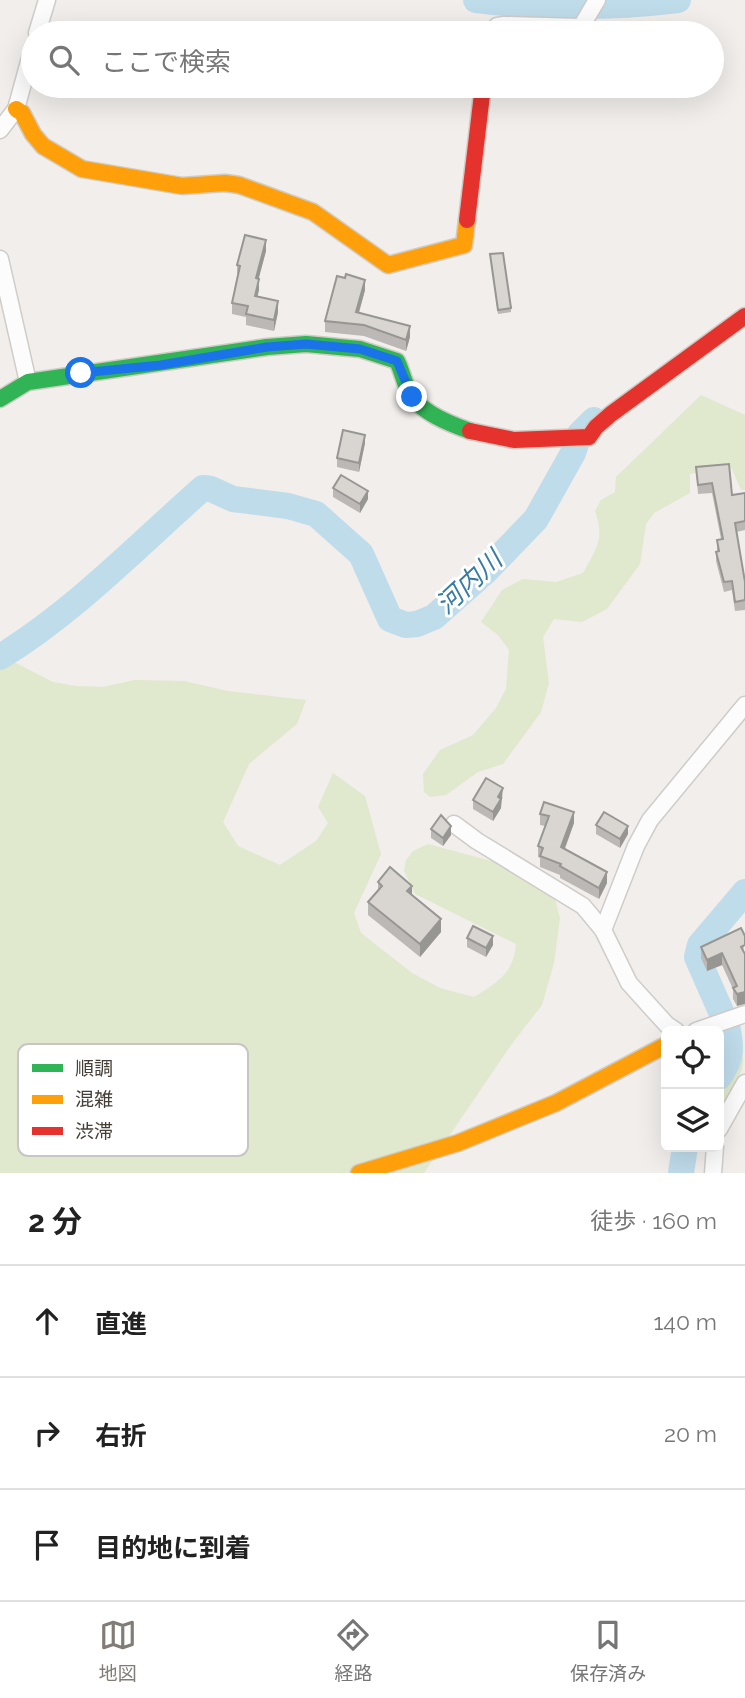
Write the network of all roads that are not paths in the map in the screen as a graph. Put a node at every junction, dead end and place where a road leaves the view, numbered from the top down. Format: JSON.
{"nodes":[{"id":1,"x":47,"y":0,"type":"edge"},
{"id":2,"x":597,"y":0,"type":"edge"},
{"id":3,"x":41,"y":21,"type":"edge"},
{"id":4,"x":585,"y":21,"type":"edge"},
{"id":5,"x":21,"y":90,"type":"edge"},
{"id":6,"x":482,"y":98,"type":"edge"},
{"id":7,"x":16,"y":108,"type":"junction"},
{"id":8,"x":0,"y":130,"type":"edge"},
{"id":9,"x":0,"y":259,"type":"edge"},
{"id":10,"x":745,"y":316,"type":"edge"},
{"id":11,"x":28,"y":382,"type":"junction"},
{"id":12,"x":0,"y":399,"type":"edge"},
{"id":13,"x":745,"y":705,"type":"edge"},
{"id":14,"x":454,"y":824,"type":"dead end"},
{"id":15,"x":603,"y":930,"type":"junction"},
{"id":16,"x":745,"y":1014,"type":"edge"},
{"id":17,"x":668,"y":1026,"type":"edge"},
{"id":18,"x":710,"y":1026,"type":"edge"},
{"id":19,"x":661,"y":1048,"type":"edge"},
{"id":20,"x":745,"y":1083,"type":"edge"},
{"id":21,"x":724,"y":1120,"type":"edge"},
{"id":22,"x":715,"y":1152,"type":"edge"},
{"id":23,"x":359,"y":1173,"type":"edge"},
{"id":24,"x":713,"y":1173,"type":"edge"}],
"edges":[{"from":1,"to":3,"type":"street"},
{"from":2,"to":4,"type":"street"},
{"from":5,"to":7,"type":"street"},
{"from":6,"to":7,"type":"street"},
{"from":7,"to":8,"type":"street"},
{"from":9,"to":11,"type":"street"},
{"from":10,"to":11,"type":"street"},
{"from":11,"to":12,"type":"street"},
{"from":13,"to":15,"type":"street"},
{"from":14,"to":15,"type":"street"},
{"from":15,"to":17,"type":"street"},
{"from":16,"to":18,"type":"street"},
{"from":19,"to":23,"type":"street"},
{"from":20,"to":21,"type":"street"},
{"from":22,"to":24,"type":"street"}]}
